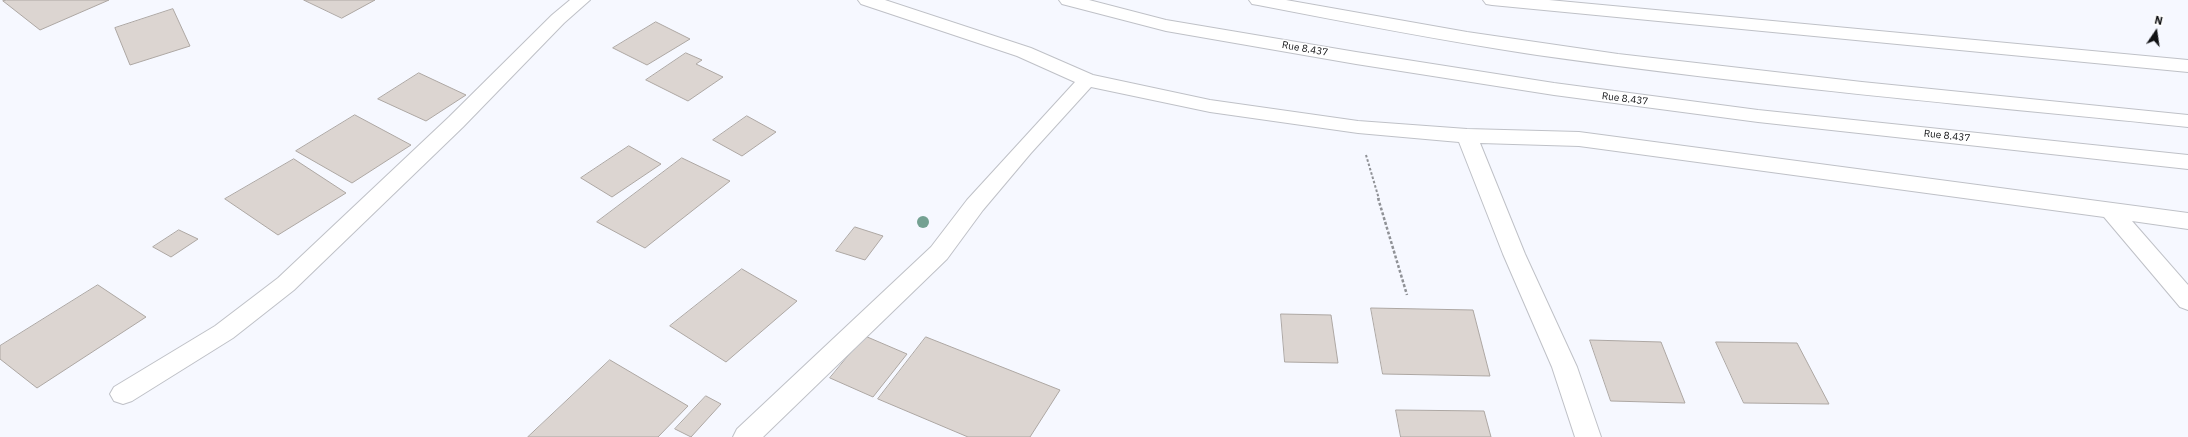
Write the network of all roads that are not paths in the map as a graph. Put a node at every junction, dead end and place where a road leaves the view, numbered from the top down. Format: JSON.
{"nodes":[{"id":1,"x":581,"y":0,"type":"edge"},
{"id":2,"x":868,"y":0,"type":"edge"},
{"id":3,"x":1068,"y":0,"type":"edge"},
{"id":4,"x":1258,"y":0,"type":"edge"},
{"id":5,"x":1492,"y":0,"type":"edge"},
{"id":6,"x":1574,"y":3,"type":"edge"},
{"id":7,"x":2188,"y":66,"type":"edge"},
{"id":8,"x":1087,"y":80,"type":"junction"},
{"id":9,"x":2188,"y":121,"type":"edge"},
{"id":10,"x":1467,"y":136,"type":"junction"},
{"id":11,"x":2188,"y":162,"type":"edge"},
{"id":12,"x":2111,"y":212,"type":"junction"},
{"id":13,"x":2188,"y":221,"type":"edge"},
{"id":14,"x":2188,"y":301,"type":"edge"},
{"id":15,"x":123,"y":394,"type":"dead end"},
{"id":16,"x":746,"y":437,"type":"edge"},
{"id":17,"x":1588,"y":437,"type":"edge"}],
"edges":[{"from":1,"to":15,"type":"street"},
{"from":2,"to":8,"type":"street"},
{"from":3,"to":11,"type":"street","name":"Rue 8.437"},
{"from":4,"to":9,"type":"street"},
{"from":5,"to":6,"type":"street"},
{"from":6,"to":7,"type":"street"},
{"from":8,"to":10,"type":"street"},
{"from":8,"to":16,"type":"street"},
{"from":10,"to":12,"type":"street"},
{"from":10,"to":17,"type":"street"},
{"from":12,"to":13,"type":"street"},
{"from":12,"to":14,"type":"street"}]}
